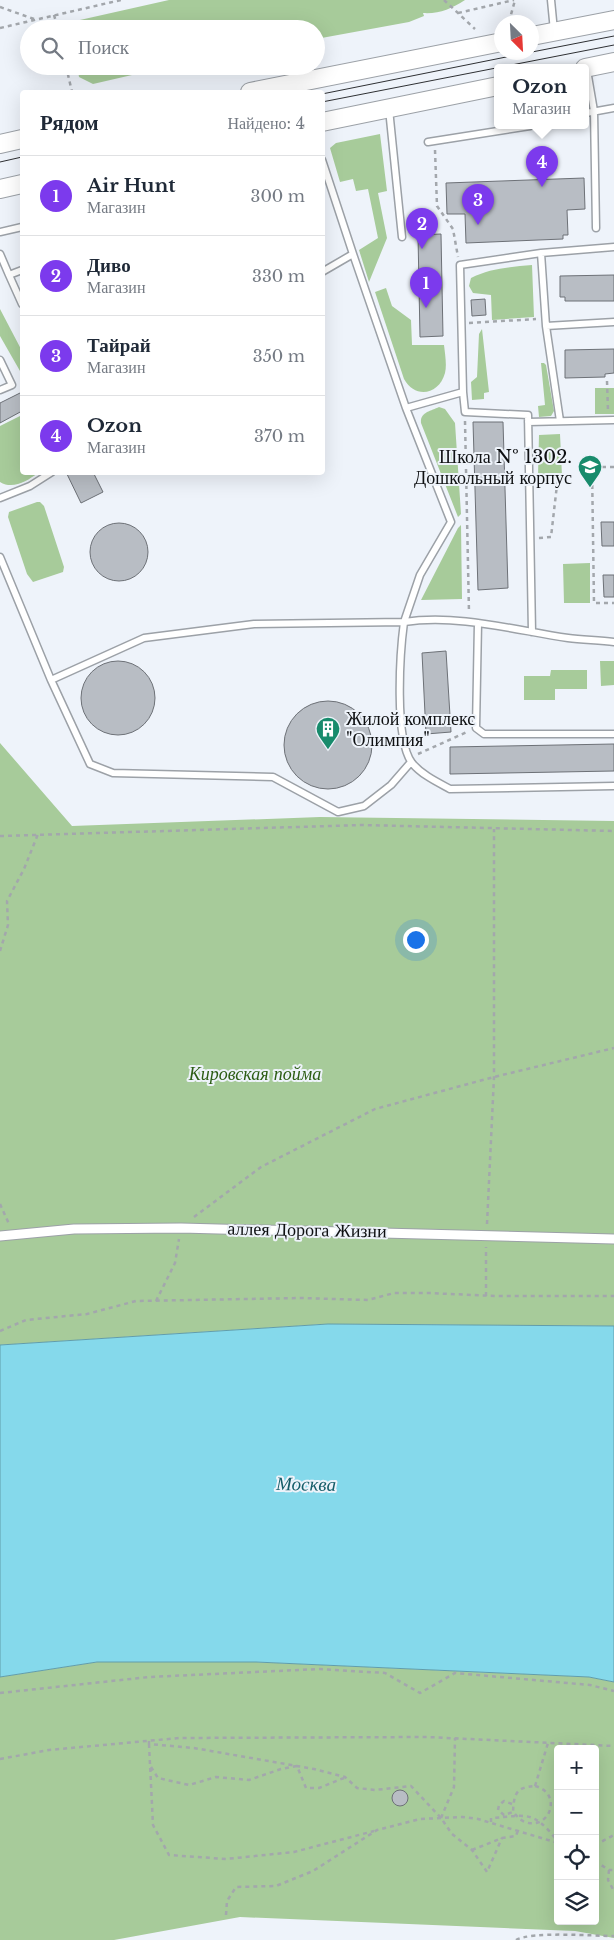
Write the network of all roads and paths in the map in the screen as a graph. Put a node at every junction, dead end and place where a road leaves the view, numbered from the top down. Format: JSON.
{"nodes":[{"id":1,"x":122,"y":0,"type":"edge"},
{"id":2,"x":444,"y":0,"type":"edge"},
{"id":3,"x":515,"y":0,"type":"edge"},
{"id":4,"x":551,"y":0,"type":"edge"},
{"id":5,"x":0,"y":7,"type":"edge"},
{"id":6,"x":458,"y":13,"type":"junction"},
{"id":7,"x":54,"y":15,"type":"junction"},
{"id":8,"x":511,"y":15,"type":"edge"},
{"id":9,"x":35,"y":19,"type":"junction"},
{"id":10,"x":31,"y":20,"type":"edge"},
{"id":11,"x":55,"y":20,"type":"edge"},
{"id":12,"x":614,"y":20,"type":"edge"},
{"id":13,"x":20,"y":23,"type":"edge"},
{"id":14,"x":0,"y":28,"type":"edge"},
{"id":15,"x":475,"y":29,"type":"dead end"},
{"id":16,"x":554,"y":31,"type":"junction"},
{"id":17,"x":539,"y":34,"type":"edge"},
{"id":18,"x":494,"y":44,"type":"edge"},
{"id":19,"x":614,"y":62,"type":"edge"},
{"id":20,"x":589,"y":67,"type":"edge"},
{"id":21,"x":68,"y":75,"type":"edge"},
{"id":22,"x":589,"y":84,"type":"edge"},
{"id":23,"x":494,"y":87,"type":"edge"},
{"id":24,"x":72,"y":90,"type":"edge"},
{"id":25,"x":265,"y":90,"type":"edge"},
{"id":26,"x":389,"y":108,"type":"junction"},
{"id":27,"x":614,"y":108,"type":"edge"},
{"id":28,"x":594,"y":112,"type":"junction"},
{"id":29,"x":589,"y":113,"type":"edge"},
{"id":30,"x":325,"y":121,"type":"edge"},
{"id":31,"x":510,"y":129,"type":"edge"},
{"id":32,"x":20,"y":139,"type":"edge"},
{"id":33,"x":432,"y":141,"type":"joint"},
{"id":34,"x":0,"y":144,"type":"edge"},
{"id":35,"x":326,"y":178,"type":"edge"},
{"id":36,"x":20,"y":184,"type":"edge"},
{"id":37,"x":0,"y":189,"type":"edge"},
{"id":38,"x":20,"y":227,"type":"edge"},
{"id":39,"x":596,"y":228,"type":"dead end"},
{"id":40,"x":0,"y":232,"type":"edge"},
{"id":41,"x":402,"y":237,"type":"dead end"},
{"id":42,"x":614,"y":246,"type":"edge"},
{"id":43,"x":541,"y":253,"type":"junction"},
{"id":44,"x":0,"y":254,"type":"edge"},
{"id":45,"x":353,"y":254,"type":"junction"},
{"id":46,"x":460,"y":266,"type":"junction"},
{"id":47,"x":325,"y":270,"type":"edge"},
{"id":48,"x":20,"y":271,"type":"edge"},
{"id":49,"x":9,"y":274,"type":"junction"},
{"id":50,"x":20,"y":299,"type":"edge"},
{"id":51,"x":545,"y":319,"type":"junction"},
{"id":52,"x":614,"y":322,"type":"edge"},
{"id":53,"x":461,"y":324,"type":"junction"},
{"id":54,"x":546,"y":326,"type":"junction"},
{"id":55,"x":0,"y":360,"type":"edge"},
{"id":56,"x":607,"y":381,"type":"dead end"},
{"id":57,"x":0,"y":390,"type":"edge"},
{"id":58,"x":463,"y":392,"type":"junction"},
{"id":59,"x":406,"y":408,"type":"junction"},
{"id":60,"x":465,"y":412,"type":"junction"},
{"id":61,"x":611,"y":420,"type":"edge"},
{"id":62,"x":560,"y":421,"type":"junction"},
{"id":63,"x":528,"y":422,"type":"junction"},
{"id":64,"x":614,"y":467,"type":"edge"},
{"id":65,"x":47,"y":475,"type":"edge"},
{"id":66,"x":558,"y":476,"type":"dead end"},
{"id":67,"x":0,"y":498,"type":"edge"},
{"id":68,"x":530,"y":538,"type":"junction"},
{"id":69,"x":0,"y":557,"type":"edge"},
{"id":70,"x":614,"y":603,"type":"edge"},
{"id":71,"x":404,"y":622,"type":"junction"},
{"id":72,"x":469,"y":622,"type":"junction"},
{"id":73,"x":478,"y":623,"type":"junction"},
{"id":74,"x":532,"y":632,"type":"junction"},
{"id":75,"x":614,"y":642,"type":"edge"},
{"id":76,"x":51,"y":680,"type":"junction"},
{"id":77,"x":476,"y":728,"type":"junction"},
{"id":78,"x":614,"y":734,"type":"edge"},
{"id":79,"x":417,"y":755,"type":"dead end"},
{"id":80,"x":412,"y":762,"type":"junction"},
{"id":81,"x":614,"y":786,"type":"edge"},
{"id":82,"x":494,"y":828,"type":"junction"},
{"id":83,"x":614,"y":831,"type":"edge"},
{"id":84,"x":38,"y":834,"type":"junction"},
{"id":85,"x":0,"y":836,"type":"edge"},
{"id":86,"x":0,"y":951,"type":"edge"},
{"id":87,"x":614,"y":1048,"type":"edge"},
{"id":88,"x":494,"y":1077,"type":"junction"},
{"id":89,"x":0,"y":1204,"type":"edge"},
{"id":90,"x":181,"y":1228,"type":"junction"},
{"id":91,"x":486,"y":1234,"type":"junction"},
{"id":92,"x":13,"y":1235,"type":"junction"},
{"id":93,"x":0,"y":1236,"type":"edge"},
{"id":94,"x":614,"y":1239,"type":"edge"},
{"id":95,"x":486,"y":1296,"type":"junction"},
{"id":96,"x":614,"y":1296,"type":"edge"},
{"id":97,"x":156,"y":1301,"type":"junction"},
{"id":98,"x":0,"y":1331,"type":"edge"},
{"id":99,"x":614,"y":1691,"type":"edge"},
{"id":100,"x":0,"y":1693,"type":"edge"},
{"id":101,"x":456,"y":1738,"type":"junction"},
{"id":102,"x":149,"y":1742,"type":"junction"},
{"id":103,"x":548,"y":1743,"type":"junction"},
{"id":104,"x":614,"y":1746,"type":"edge"},
{"id":105,"x":0,"y":1759,"type":"edge"},
{"id":106,"x":150,"y":1765,"type":"junction"},
{"id":107,"x":297,"y":1766,"type":"junction"},
{"id":108,"x":346,"y":1777,"type":"junction"},
{"id":109,"x":535,"y":1786,"type":"junction"},
{"id":110,"x":513,"y":1806,"type":"junction"},
{"id":111,"x":513,"y":1812,"type":"junction"},
{"id":112,"x":507,"y":1816,"type":"junction"},
{"id":113,"x":516,"y":1816,"type":"junction"},
{"id":114,"x":441,"y":1818,"type":"junction"},
{"id":115,"x":540,"y":1821,"type":"junction"},
{"id":116,"x":491,"y":1822,"type":"junction"},
{"id":117,"x":377,"y":1830,"type":"junction"},
{"id":118,"x":518,"y":1830,"type":"junction"},
{"id":119,"x":614,"y":1835,"type":"edge"},
{"id":120,"x":554,"y":1837,"type":"edge"},
{"id":121,"x":502,"y":1838,"type":"junction"},
{"id":122,"x":554,"y":1842,"type":"edge"},
{"id":123,"x":599,"y":1843,"type":"edge"},
{"id":124,"x":472,"y":1850,"type":"junction"},
{"id":125,"x":599,"y":1864,"type":"edge"},
{"id":126,"x":609,"y":1870,"type":"junction"},
{"id":127,"x":614,"y":1870,"type":"edge"},
{"id":128,"x":614,"y":1891,"type":"edge"},
{"id":129,"x":226,"y":1915,"type":"dead end"},
{"id":130,"x":614,"y":1936,"type":"edge"},
{"id":131,"x":516,"y":1940,"type":"edge"}],
"edges":[{"from":1,"to":7,"type":"path"},
{"from":2,"to":6,"type":"path"},
{"from":3,"to":6,"type":"path"},
{"from":3,"to":8,"type":"path"},
{"from":4,"to":16,"type":"lane"},
{"from":5,"to":9,"type":"path"},
{"from":6,"to":15,"type":"path"},
{"from":7,"to":9,"type":"path"},
{"from":7,"to":11,"type":"path"},
{"from":9,"to":10,"type":"path"},
{"from":12,"to":16,"type":"main road"},
{"from":13,"to":14,"type":"path"},
{"from":16,"to":17,"type":"main road"},
{"from":18,"to":25,"type":"main road"},
{"from":19,"to":20,"type":"main road"},
{"from":21,"to":24,"type":"path"},
{"from":22,"to":28,"type":"lane"},
{"from":23,"to":26,"type":"main road"},
{"from":26,"to":30,"type":"main road"},
{"from":26,"to":41,"type":"lane"},
{"from":27,"to":28,"type":"lane"},
{"from":28,"to":29,"type":"lane"},
{"from":28,"to":39,"type":"lane"},
{"from":31,"to":33,"type":"lane"},
{"from":32,"to":34,"type":"main road"},
{"from":33,"to":46,"type":"path"},
{"from":35,"to":45,"type":"lane"},
{"from":36,"to":37,"type":"main road"},
{"from":38,"to":40,"type":"lane"},
{"from":42,"to":43,"type":"lane"},
{"from":43,"to":46,"type":"lane"},
{"from":43,"to":51,"type":"lane"},
{"from":44,"to":49,"type":"lane"},
{"from":45,"to":47,"type":"lane"},
{"from":45,"to":59,"type":"lane"},
{"from":46,"to":53,"type":"lane"},
{"from":48,"to":49,"type":"lane"},
{"from":49,"to":50,"type":"lane"},
{"from":51,"to":53,"type":"path"},
{"from":51,"to":54,"type":"lane"},
{"from":52,"to":54,"type":"lane"},
{"from":53,"to":58,"type":"lane"},
{"from":54,"to":62,"type":"lane"},
{"from":55,"to":57,"type":"lane"},
{"from":56,"to":61,"type":"path"},
{"from":58,"to":59,"type":"lane"},
{"from":58,"to":60,"type":"lane"},
{"from":59,"to":71,"type":"lane"},
{"from":60,"to":63,"type":"lane"},
{"from":60,"to":72,"type":"path"},
{"from":61,"to":62,"type":"lane"},
{"from":62,"to":63,"type":"lane"},
{"from":63,"to":68,"type":"lane"},
{"from":64,"to":70,"type":"path"},
{"from":65,"to":67,"type":"lane"},
{"from":66,"to":68,"type":"path"},
{"from":68,"to":74,"type":"lane"},
{"from":69,"to":76,"type":"lane"},
{"from":71,"to":72,"type":"lane"},
{"from":71,"to":76,"type":"lane"},
{"from":71,"to":80,"type":"lane"},
{"from":72,"to":73,"type":"lane"},
{"from":73,"to":74,"type":"lane"},
{"from":73,"to":77,"type":"lane"},
{"from":74,"to":75,"type":"lane"},
{"from":76,"to":80,"type":"lane"},
{"from":77,"to":78,"type":"lane"},
{"from":77,"to":79,"type":"path"},
{"from":80,"to":81,"type":"lane"},
{"from":82,"to":83,"type":"path"},
{"from":82,"to":84,"type":"path"},
{"from":82,"to":88,"type":"path"},
{"from":84,"to":85,"type":"path"},
{"from":84,"to":86,"type":"path"},
{"from":87,"to":88,"type":"path"},
{"from":88,"to":90,"type":"path"},
{"from":88,"to":91,"type":"path"},
{"from":89,"to":92,"type":"path"},
{"from":90,"to":91,"type":"street","name":"аллея Дорога Жизни"},
{"from":90,"to":92,"type":"street","name":"аллея Дорога Жизни"},
{"from":90,"to":97,"type":"path"},
{"from":91,"to":94,"type":"street","name":"аллея Дорога Жизни"},
{"from":91,"to":95,"type":"path"},
{"from":92,"to":93,"type":"street","name":"аллея Дорога Жизни"},
{"from":95,"to":96,"type":"path"},
{"from":95,"to":97,"type":"path"},
{"from":97,"to":98,"type":"path"},
{"from":99,"to":100,"type":"path"},
{"from":101,"to":102,"type":"path"},
{"from":101,"to":103,"type":"path"},
{"from":101,"to":114,"type":"path"},
{"from":102,"to":105,"type":"path"},
{"from":102,"to":106,"type":"path"},
{"from":102,"to":107,"type":"path"},
{"from":103,"to":104,"type":"path"},
{"from":103,"to":109,"type":"path"},
{"from":106,"to":107,"type":"path"},
{"from":106,"to":117,"type":"path"},
{"from":107,"to":108,"type":"path"},
{"from":107,"to":108,"type":"path"},
{"from":108,"to":114,"type":"path"},
{"from":109,"to":110,"type":"path"},
{"from":109,"to":115,"type":"path"},
{"from":110,"to":111,"type":"path"},
{"from":110,"to":112,"type":"path"},
{"from":111,"to":112,"type":"path"},
{"from":111,"to":113,"type":"path"},
{"from":112,"to":113,"type":"path"},
{"from":112,"to":116,"type":"path"},
{"from":113,"to":115,"type":"path"},
{"from":113,"to":115,"type":"path"},
{"from":114,"to":116,"type":"path"},
{"from":114,"to":117,"type":"path"},
{"from":114,"to":124,"type":"path"},
{"from":115,"to":120,"type":"path"},
{"from":116,"to":118,"type":"path"},
{"from":117,"to":129,"type":"path"},
{"from":118,"to":121,"type":"path"},
{"from":118,"to":122,"type":"path"},
{"from":119,"to":123,"type":"path"},
{"from":121,"to":124,"type":"path"},
{"from":121,"to":124,"type":"path"},
{"from":125,"to":126,"type":"path"},
{"from":126,"to":127,"type":"path"},
{"from":126,"to":128,"type":"path"},
{"from":130,"to":131,"type":"path"}]}
